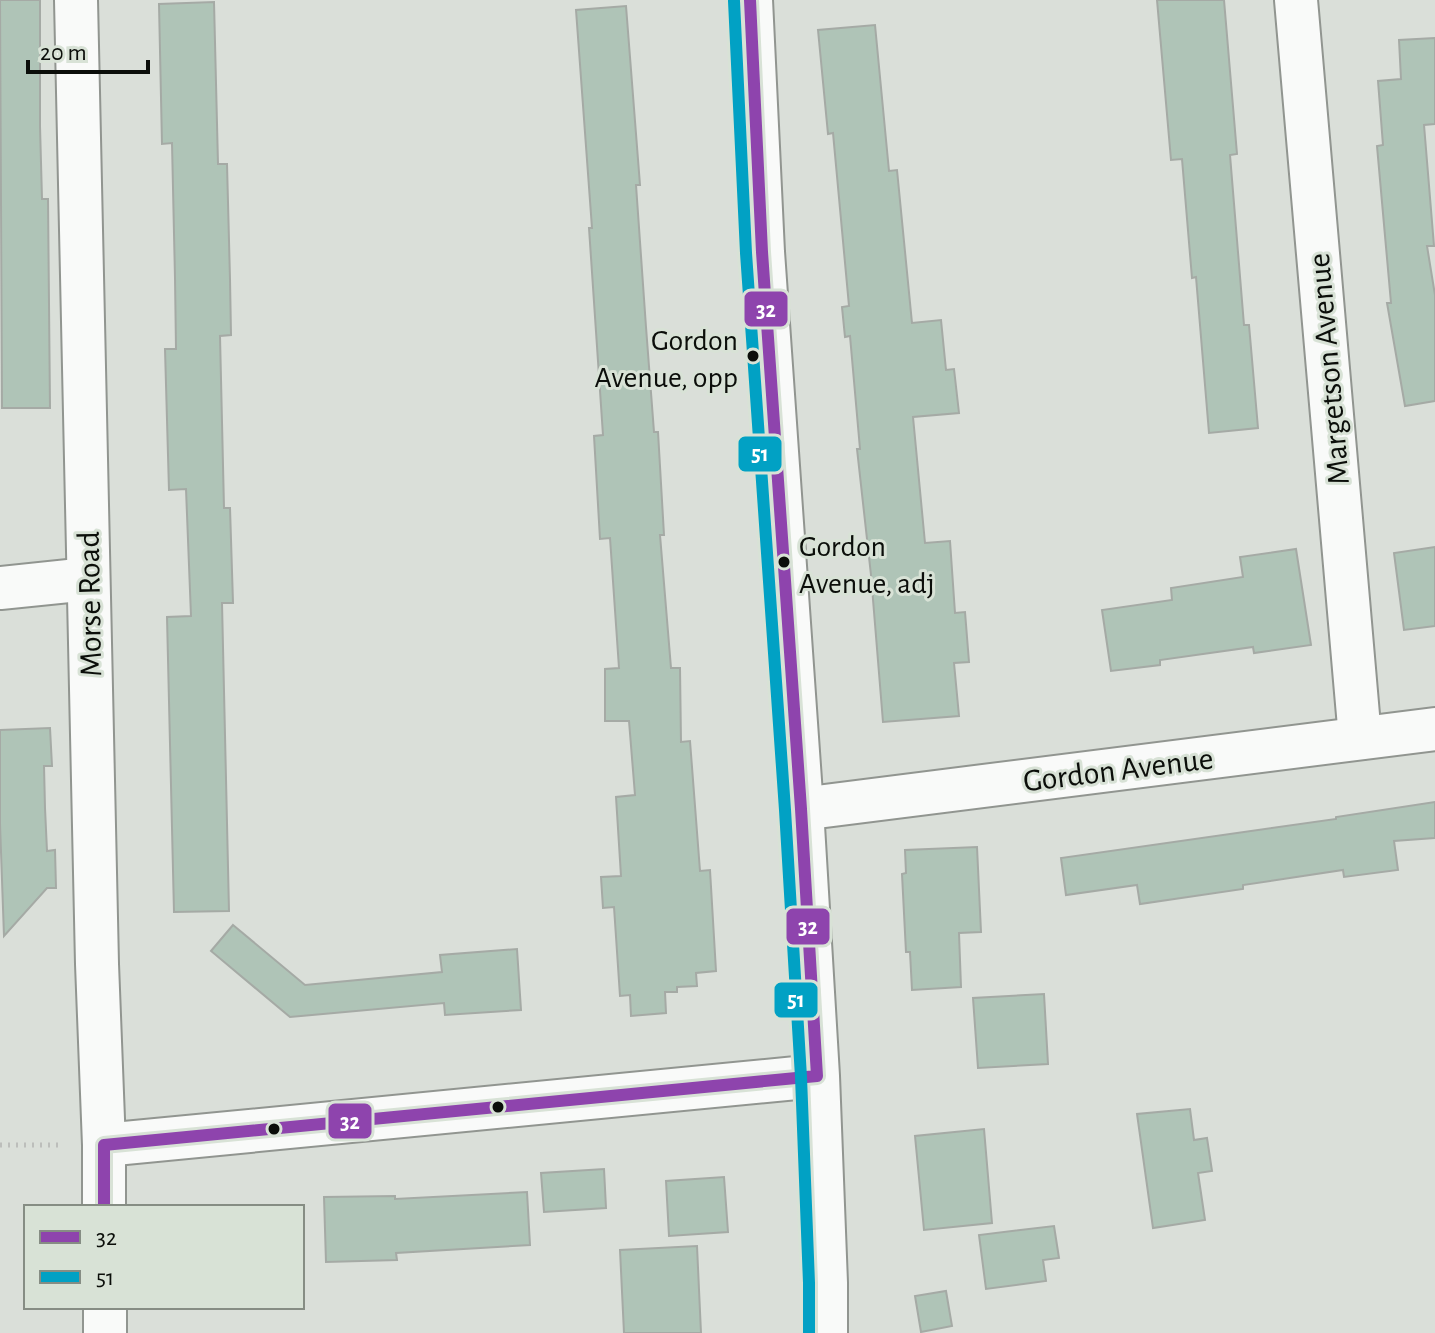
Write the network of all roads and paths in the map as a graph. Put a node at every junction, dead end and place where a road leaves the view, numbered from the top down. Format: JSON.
{"nodes":[{"id":1,"x":76,"y":0,"type":"edge"},
{"id":2,"x":750,"y":0,"type":"edge"},
{"id":3,"x":1296,"y":0,"type":"edge"},
{"id":4,"x":88,"y":579,"type":"junction"},
{"id":5,"x":0,"y":588,"type":"edge"},
{"id":6,"x":1435,"y":729,"type":"edge"},
{"id":7,"x":1360,"y":738,"type":"junction"},
{"id":8,"x":801,"y":809,"type":"junction"},
{"id":9,"x":817,"y":1076,"type":"junction"},
{"id":10,"x":0,"y":1145,"type":"edge"},
{"id":11,"x":104,"y":1145,"type":"junction"},
{"id":12,"x":104,"y":1205,"type":"edge"},
{"id":13,"x":105,"y":1309,"type":"edge"},
{"id":14,"x":105,"y":1333,"type":"edge"},
{"id":15,"x":825,"y":1333,"type":"edge"}],
"edges":[{"from":1,"to":4,"type":"street","name":"Morse Road"},
{"from":2,"to":8,"type":"street"},
{"from":3,"to":7,"type":"street","name":"Margetson Avenue"},
{"from":4,"to":5,"type":"street"},
{"from":4,"to":11,"type":"street","name":"Morse Road"},
{"from":6,"to":7,"type":"street","name":"Gordon Avenue"},
{"from":7,"to":8,"type":"street","name":"Gordon Avenue"},
{"from":8,"to":9,"type":"street"},
{"from":9,"to":11,"type":"street"},
{"from":9,"to":15,"type":"street"},
{"from":10,"to":11,"type":"path"},
{"from":11,"to":12,"type":"street","name":"Morse Road"},
{"from":13,"to":14,"type":"street"}]}
